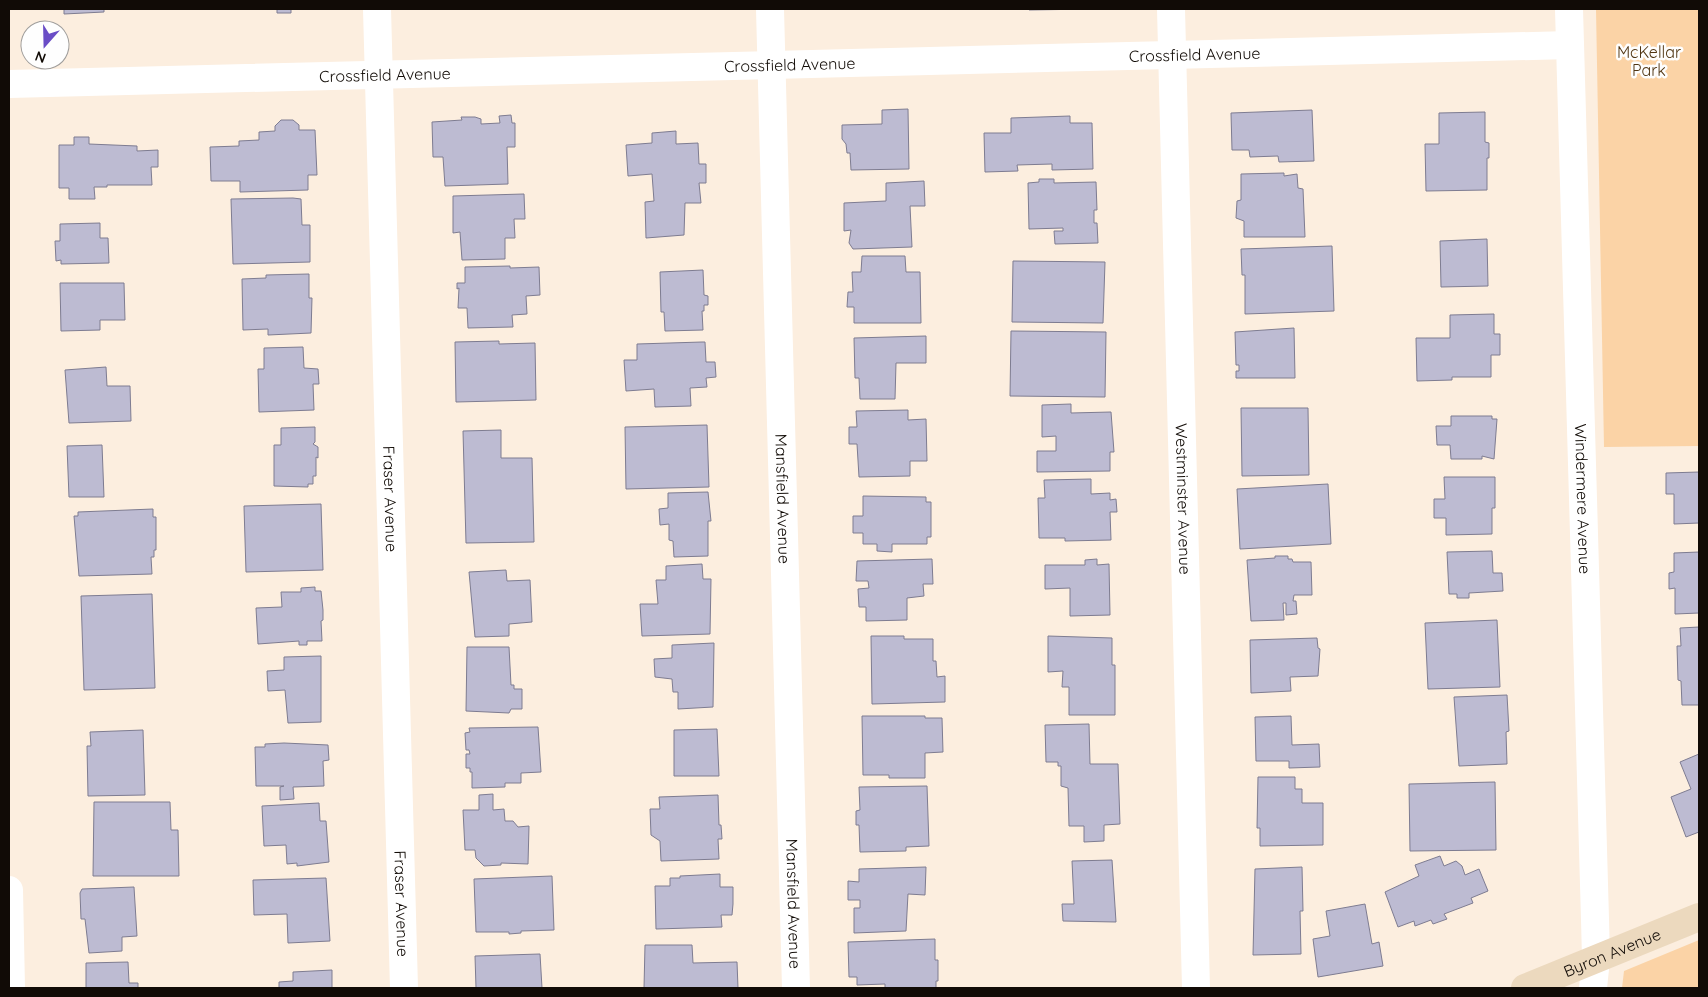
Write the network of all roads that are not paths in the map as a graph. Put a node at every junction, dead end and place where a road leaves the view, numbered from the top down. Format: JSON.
{"nodes":[{"id":1,"x":377,"y":9,"type":"edge"},
{"id":2,"x":770,"y":9,"type":"edge"},
{"id":3,"x":1171,"y":9,"type":"edge"},
{"id":4,"x":1570,"y":9,"type":"edge"},
{"id":5,"x":1570,"y":45,"type":"junction"},
{"id":6,"x":1172,"y":54,"type":"junction"},
{"id":7,"x":772,"y":65,"type":"junction"},
{"id":8,"x":379,"y":74,"type":"junction"},
{"id":9,"x":9,"y":84,"type":"edge"},
{"id":10,"x":9,"y":890,"type":"edge"},
{"id":11,"x":1699,"y":917,"type":"edge"},
{"id":12,"x":1596,"y":959,"type":"junction"},
{"id":13,"x":11,"y":988,"type":"edge"},
{"id":14,"x":404,"y":988,"type":"edge"},
{"id":15,"x":796,"y":988,"type":"edge"},
{"id":16,"x":1196,"y":988,"type":"edge"},
{"id":17,"x":1525,"y":988,"type":"edge"},
{"id":18,"x":1593,"y":988,"type":"edge"}],
"edges":[{"from":1,"to":8,"type":"street","name":"Fraser Avenue"},
{"from":2,"to":7,"type":"street","name":"Mansfield Avenue"},
{"from":3,"to":6,"type":"street","name":"Westminster Avenue"},
{"from":4,"to":5,"type":"street","name":"Windermere Avenue"},
{"from":5,"to":6,"type":"street","name":"Crossfield Avenue"},
{"from":5,"to":12,"type":"street","name":"Windermere Avenue"},
{"from":6,"to":7,"type":"street","name":"Crossfield Avenue"},
{"from":6,"to":16,"type":"street","name":"Westminster Avenue"},
{"from":7,"to":8,"type":"street","name":"Crossfield Avenue"},
{"from":7,"to":15,"type":"street","name":"Mansfield Avenue"},
{"from":8,"to":9,"type":"street","name":"Crossfield Avenue"},
{"from":8,"to":14,"type":"street","name":"Fraser Avenue"},
{"from":10,"to":13,"type":"street"},
{"from":11,"to":12,"type":"street","name":"Byron Avenue"},
{"from":12,"to":17,"type":"street","name":"Byron Avenue"},
{"from":12,"to":18,"type":"street","name":"Windermere Avenue"}]}
